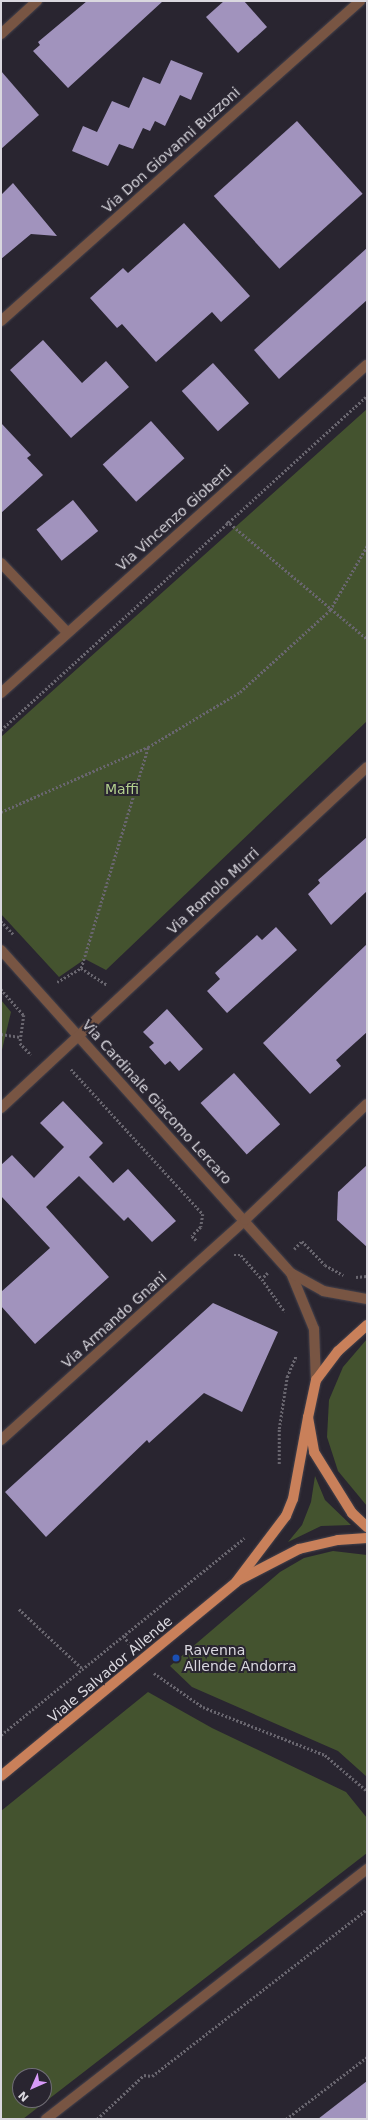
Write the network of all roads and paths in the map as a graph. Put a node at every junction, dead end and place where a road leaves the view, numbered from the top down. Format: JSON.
{"nodes":[{"id":1,"x":37,"y":1,"type":"edge"},
{"id":2,"x":360,"y":1,"type":"edge"},
{"id":3,"x":1,"y":34,"type":"edge"},
{"id":4,"x":1,"y":321,"type":"edge"},
{"id":5,"x":367,"y":365,"type":"edge"},
{"id":6,"x":367,"y":396,"type":"edge"},
{"id":7,"x":227,"y":521,"type":"junction"},
{"id":8,"x":367,"y":546,"type":"edge"},
{"id":9,"x":1,"y":563,"type":"edge"},
{"id":10,"x":330,"y":610,"type":"junction"},
{"id":11,"x":67,"y":632,"type":"junction"},
{"id":12,"x":367,"y":640,"type":"edge"},
{"id":13,"x":1,"y":693,"type":"edge"},
{"id":14,"x":1,"y":730,"type":"edge"},
{"id":15,"x":148,"y":747,"type":"junction"},
{"id":16,"x":367,"y":767,"type":"edge"},
{"id":17,"x":1,"y":812,"type":"edge"},
{"id":18,"x":1,"y":950,"type":"edge"},
{"id":19,"x":81,"y":968,"type":"junction"},
{"id":20,"x":58,"y":983,"type":"dead end"},
{"id":21,"x":107,"y":985,"type":"dead end"},
{"id":22,"x":1,"y":989,"type":"edge"},
{"id":23,"x":1,"y":1034,"type":"edge"},
{"id":24,"x":78,"y":1036,"type":"junction"},
{"id":25,"x":21,"y":1037,"type":"junction"},
{"id":26,"x":44,"y":1069,"type":"junction"},
{"id":27,"x":68,"y":1069,"type":"dead end"},
{"id":28,"x":367,"y":1104,"type":"edge"},
{"id":29,"x":1,"y":1108,"type":"edge"},
{"id":30,"x":245,"y":1220,"type":"junction"},
{"id":31,"x":208,"y":1253,"type":"junction"},
{"id":32,"x":281,"y":1260,"type":"junction"},
{"id":33,"x":291,"y":1273,"type":"junction"},
{"id":34,"x":367,"y":1276,"type":"edge"},
{"id":35,"x":262,"y":1279,"type":"junction"},
{"id":36,"x":367,"y":1299,"type":"edge"},
{"id":37,"x":289,"y":1318,"type":"dead end"},
{"id":38,"x":367,"y":1325,"type":"edge"},
{"id":39,"x":298,"y":1352,"type":"dead end"},
{"id":40,"x":316,"y":1380,"type":"junction"},
{"id":41,"x":308,"y":1417,"type":"junction"},
{"id":42,"x":1,"y":1440,"type":"edge"},
{"id":43,"x":279,"y":1473,"type":"dead end"},
{"id":44,"x":367,"y":1527,"type":"edge"},
{"id":45,"x":249,"y":1534,"type":"dead end"},
{"id":46,"x":367,"y":1538,"type":"edge"},
{"id":47,"x":236,"y":1582,"type":"junction"},
{"id":48,"x":19,"y":1609,"type":"dead end"},
{"id":49,"x":124,"y":1636,"type":"junction"},
{"id":50,"x":141,"y":1662,"type":"junction"},
{"id":51,"x":83,"y":1669,"type":"junction"},
{"id":52,"x":1,"y":1735,"type":"edge"},
{"id":53,"x":1,"y":1776,"type":"edge"},
{"id":54,"x":367,"y":1790,"type":"edge"},
{"id":55,"x":367,"y":1869,"type":"edge"},
{"id":56,"x":367,"y":1909,"type":"edge"},
{"id":57,"x":367,"y":2057,"type":"edge"},
{"id":58,"x":46,"y":2119,"type":"edge"},
{"id":59,"x":97,"y":2119,"type":"edge"},
{"id":60,"x":286,"y":2119,"type":"edge"}],
"edges":[{"from":1,"to":3,"type":"street"},
{"from":2,"to":4,"type":"street","name":"Via Don Giovanni Buzzoni"},
{"from":5,"to":11,"type":"street","name":"Via Vincenzo Gioberti"},
{"from":6,"to":7,"type":"path"},
{"from":7,"to":10,"type":"path"},
{"from":7,"to":14,"type":"path"},
{"from":8,"to":10,"type":"path"},
{"from":9,"to":11,"type":"street"},
{"from":10,"to":12,"type":"path"},
{"from":10,"to":15,"type":"path"},
{"from":11,"to":13,"type":"street","name":"Via Vincenzo Gioberti"},
{"from":15,"to":17,"type":"path"},
{"from":15,"to":19,"type":"path"},
{"from":16,"to":24,"type":"street","name":"Via Romolo Murri"},
{"from":18,"to":24,"type":"street","name":"Via Cardinale Giacomo Lercaro"},
{"from":19,"to":20,"type":"path"},
{"from":19,"to":21,"type":"path"},
{"from":22,"to":25,"type":"path"},
{"from":23,"to":25,"type":"path"},
{"from":24,"to":26,"type":"street"},
{"from":24,"to":30,"type":"street","name":"Via Cardinale Giacomo Lercaro"},
{"from":25,"to":26,"type":"path"},
{"from":26,"to":29,"type":"street"},
{"from":27,"to":31,"type":"path"},
{"from":28,"to":30,"type":"street"},
{"from":30,"to":31,"type":"street","name":"Via Armando Gnani"},
{"from":30,"to":32,"type":"street","name":"Via Cardinale Giacomo Lercaro"},
{"from":31,"to":35,"type":"path"},
{"from":31,"to":42,"type":"street","name":"Via Armando Gnani"},
{"from":32,"to":33,"type":"street","name":"Via Cardinale Giacomo Lercaro"},
{"from":32,"to":34,"type":"path"},
{"from":32,"to":35,"type":"path"},
{"from":33,"to":36,"type":"street","name":"Via Cardinale Giacomo Lercaro"},
{"from":33,"to":40,"type":"street","name":"Via Cardinale Giacomo Lercaro"},
{"from":35,"to":37,"type":"path"},
{"from":38,"to":40,"type":"main road"},
{"from":39,"to":43,"type":"path"},
{"from":40,"to":41,"type":"main road","name":"Viale Salvador Allende"},
{"from":41,"to":44,"type":"main road"},
{"from":41,"to":47,"type":"main road","name":"Viale Salvador Allende"},
{"from":45,"to":49,"type":"path"},
{"from":46,"to":47,"type":"main road","name":"Viale Salvador Allende"},
{"from":47,"to":50,"type":"main road","name":"Viale Salvador Allende"},
{"from":48,"to":51,"type":"path"},
{"from":49,"to":50,"type":"path"},
{"from":49,"to":51,"type":"path"},
{"from":50,"to":53,"type":"main road","name":"Viale Salvador Allende"},
{"from":50,"to":54,"type":"path"},
{"from":51,"to":52,"type":"path"},
{"from":55,"to":58,"type":"street"},
{"from":56,"to":59,"type":"path"},
{"from":57,"to":60,"type":"path"}]}
